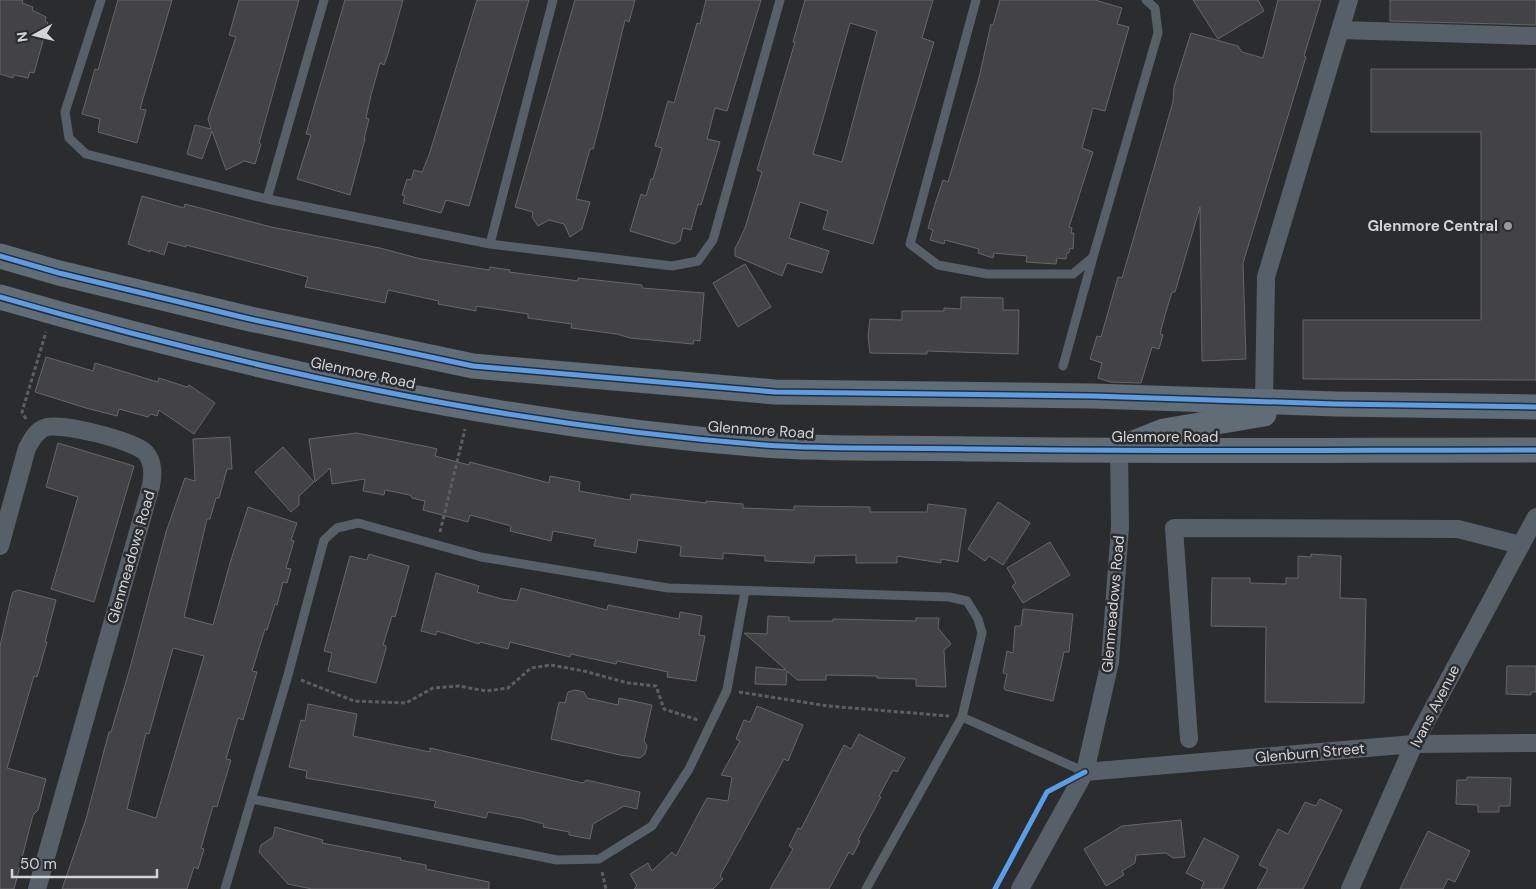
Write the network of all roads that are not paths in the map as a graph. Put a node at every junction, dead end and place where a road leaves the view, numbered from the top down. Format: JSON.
{"nodes":[{"id":1,"x":100,"y":0,"type":"edge"},
{"id":2,"x":324,"y":0,"type":"edge"},
{"id":3,"x":553,"y":0,"type":"edge"},
{"id":4,"x":780,"y":0,"type":"edge"},
{"id":5,"x":976,"y":0,"type":"edge"},
{"id":6,"x":1146,"y":0,"type":"edge"},
{"id":7,"x":1349,"y":0,"type":"edge"},
{"id":8,"x":1341,"y":30,"type":"junction"},
{"id":9,"x":1536,"y":36,"type":"edge"},
{"id":10,"x":267,"y":199,"type":"junction"},
{"id":11,"x":490,"y":244,"type":"junction"},
{"id":12,"x":0,"y":256,"type":"edge"},
{"id":13,"x":1093,"y":257,"type":"junction"},
{"id":14,"x":0,"y":297,"type":"edge"},
{"id":15,"x":1063,"y":366,"type":"dead end"},
{"id":16,"x":1264,"y":402,"type":"junction"},
{"id":17,"x":1336,"y":404,"type":"junction"},
{"id":18,"x":1536,"y":407,"type":"edge"},
{"id":19,"x":1119,"y":449,"type":"junction"},
{"id":20,"x":1536,"y":450,"type":"edge"},
{"id":21,"x":1532,"y":523,"type":"edge"},
{"id":22,"x":1520,"y":545,"type":"junction"},
{"id":23,"x":0,"y":546,"type":"edge"},
{"id":24,"x":745,"y":591,"type":"junction"},
{"id":25,"x":962,"y":717,"type":"junction"},
{"id":26,"x":1189,"y":739,"type":"dead end"},
{"id":27,"x":1536,"y":743,"type":"edge"},
{"id":28,"x":1414,"y":744,"type":"junction"},
{"id":29,"x":1084,"y":772,"type":"junction"},
{"id":30,"x":252,"y":799,"type":"junction"},
{"id":31,"x":37,"y":889,"type":"edge"},
{"id":32,"x":225,"y":889,"type":"edge"},
{"id":33,"x":866,"y":889,"type":"edge"},
{"id":34,"x":1020,"y":889,"type":"edge"},
{"id":35,"x":1350,"y":889,"type":"edge"}],
"edges":[{"from":1,"to":10,"type":"lane"},
{"from":2,"to":10,"type":"lane"},
{"from":3,"to":11,"type":"lane"},
{"from":4,"to":11,"type":"lane"},
{"from":5,"to":13,"type":"lane"},
{"from":6,"to":13,"type":"lane"},
{"from":7,"to":8,"type":"street"},
{"from":8,"to":9,"type":"street"},
{"from":8,"to":16,"type":"street"},
{"from":10,"to":11,"type":"lane"},
{"from":12,"to":16,"type":"main road","name":"Glenmore Road"},
{"from":13,"to":15,"type":"lane"},
{"from":14,"to":19,"type":"main road","name":"Glenmore Road"},
{"from":16,"to":17,"type":"main road","name":"Glenmore Road"},
{"from":17,"to":18,"type":"main road","name":"Glenmore Road"},
{"from":17,"to":19,"type":"main road"},
{"from":19,"to":20,"type":"main road","name":"Glenmore Road"},
{"from":19,"to":29,"type":"street","name":"Glenmeadows Road"},
{"from":21,"to":22,"type":"street","name":"Ivans Avenue"},
{"from":22,"to":26,"type":"street"},
{"from":22,"to":28,"type":"street","name":"Ivans Avenue"},
{"from":23,"to":31,"type":"street","name":"Glenmeadows Road"},
{"from":24,"to":25,"type":"lane"},
{"from":24,"to":30,"type":"lane"},
{"from":24,"to":30,"type":"lane"},
{"from":25,"to":29,"type":"lane"},
{"from":25,"to":33,"type":"lane"},
{"from":27,"to":28,"type":"street","name":"Glenburn Street"},
{"from":28,"to":29,"type":"street","name":"Glenburn Street"},
{"from":28,"to":35,"type":"street","name":"Ivans Avenue"},
{"from":29,"to":34,"type":"street","name":"Glenmeadows Road"},
{"from":30,"to":32,"type":"lane"}]}
